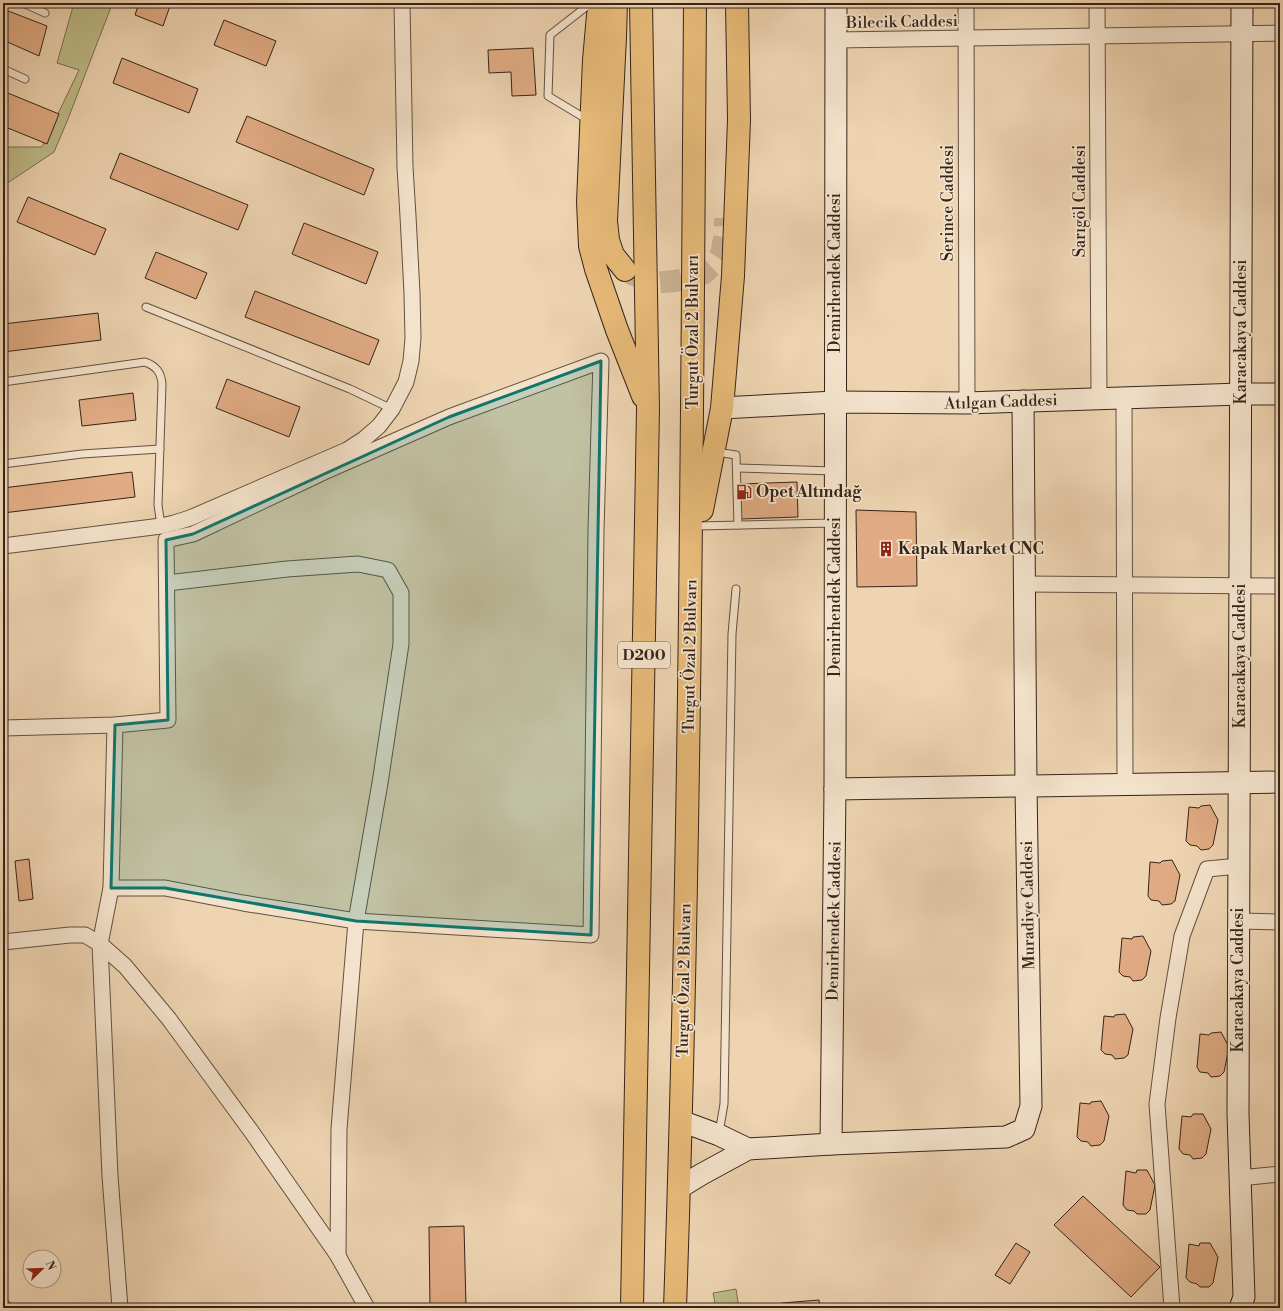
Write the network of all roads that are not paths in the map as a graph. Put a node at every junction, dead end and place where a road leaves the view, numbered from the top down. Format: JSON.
{"nodes":[{"id":1,"x":23,"y":3,"type":"edge"},
{"id":2,"x":402,"y":3,"type":"edge"},
{"id":3,"x":591,"y":3,"type":"edge"},
{"id":4,"x":602,"y":3,"type":"edge"},
{"id":5,"x":616,"y":3,"type":"edge"},
{"id":6,"x":641,"y":3,"type":"edge"},
{"id":7,"x":695,"y":3,"type":"edge"},
{"id":8,"x":723,"y":3,"type":"edge"},
{"id":9,"x":738,"y":3,"type":"edge"},
{"id":10,"x":836,"y":3,"type":"edge"},
{"id":11,"x":966,"y":3,"type":"edge"},
{"id":12,"x":1097,"y":3,"type":"edge"},
{"id":13,"x":1242,"y":3,"type":"edge"},
{"id":14,"x":44,"y":13,"type":"dead end"},
{"id":15,"x":1280,"y":33,"type":"edge"},
{"id":16,"x":1242,"y":34,"type":"junction"},
{"id":17,"x":1097,"y":37,"type":"junction"},
{"id":18,"x":966,"y":39,"type":"junction"},
{"id":19,"x":836,"y":40,"type":"junction"},
{"id":20,"x":3,"y":70,"type":"edge"},
{"id":21,"x":25,"y":79,"type":"dead end"},
{"id":22,"x":592,"y":123,"type":"junction"},
{"id":23,"x":725,"y":218,"type":"tunnel mouth"},
{"id":24,"x":625,"y":270,"type":"tunnel mouth"},
{"id":25,"x":146,"y":307,"type":"dead end"},
{"id":26,"x":3,"y":382,"type":"edge"},
{"id":27,"x":1241,"y":394,"type":"junction"},
{"id":28,"x":1280,"y":394,"type":"edge"},
{"id":29,"x":1124,"y":398,"type":"junction"},
{"id":30,"x":1100,"y":399,"type":"junction"},
{"id":31,"x":835,"y":402,"type":"junction"},
{"id":32,"x":1023,"y":402,"type":"junction"},
{"id":33,"x":967,"y":403,"type":"junction"},
{"id":34,"x":722,"y":408,"type":"junction"},
{"id":35,"x":392,"y":409,"type":"junction"},
{"id":36,"x":648,"y":409,"type":"junction"},
{"id":37,"x":160,"y":449,"type":"junction"},
{"id":38,"x":713,"y":452,"type":"junction"},
{"id":39,"x":3,"y":464,"type":"edge"},
{"id":40,"x":737,"y":468,"type":"junction"},
{"id":41,"x":835,"y":471,"type":"junction"},
{"id":42,"x":835,"y":522,"type":"junction"},
{"id":43,"x":738,"y":525,"type":"junction"},
{"id":44,"x":160,"y":526,"type":"junction"},
{"id":45,"x":698,"y":526,"type":"junction"},
{"id":46,"x":3,"y":546,"type":"edge"},
{"id":47,"x":692,"y":560,"type":"junction"},
{"id":48,"x":166,"y":583,"type":"junction"},
{"id":49,"x":1024,"y":584,"type":"junction"},
{"id":50,"x":1124,"y":585,"type":"junction"},
{"id":51,"x":1280,"y":586,"type":"edge"},
{"id":52,"x":1240,"y":587,"type":"junction"},
{"id":53,"x":736,"y":588,"type":"dead end"},
{"id":54,"x":115,"y":725,"type":"junction"},
{"id":55,"x":3,"y":728,"type":"edge"},
{"id":56,"x":1239,"y":782,"type":"junction"},
{"id":57,"x":1280,"y":782,"type":"edge"},
{"id":58,"x":1125,"y":784,"type":"junction"},
{"id":59,"x":1026,"y":786,"type":"junction"},
{"id":60,"x":835,"y":789,"type":"junction"},
{"id":61,"x":1239,"y":866,"type":"junction"},
{"id":62,"x":111,"y":888,"type":"junction"},
{"id":63,"x":356,"y":921,"type":"junction"},
{"id":64,"x":1238,"y":921,"type":"junction"},
{"id":65,"x":1280,"y":922,"type":"edge"},
{"id":66,"x":3,"y":942,"type":"edge"},
{"id":67,"x":100,"y":944,"type":"junction"},
{"id":68,"x":681,"y":1121,"type":"junction"},
{"id":69,"x":719,"y":1136,"type":"junction"},
{"id":70,"x":831,"y":1144,"type":"junction"},
{"id":71,"x":748,"y":1149,"type":"junction"},
{"id":72,"x":1280,"y":1174,"type":"edge"},
{"id":73,"x":1240,"y":1178,"type":"junction"},
{"id":74,"x":679,"y":1188,"type":"junction"},
{"id":75,"x":338,"y":1256,"type":"junction"},
{"id":76,"x":120,"y":1308,"type":"edge"},
{"id":77,"x":367,"y":1308,"type":"edge"},
{"id":78,"x":632,"y":1308,"type":"edge"},
{"id":79,"x":675,"y":1308,"type":"edge"},
{"id":80,"x":1172,"y":1308,"type":"edge"},
{"id":81,"x":1240,"y":1308,"type":"edge"}],
"edges":[{"from":1,"to":14,"type":"lane"},
{"from":2,"to":35,"type":"street"},
{"from":3,"to":22,"type":"lane"},
{"from":4,"to":22,"type":"highway"},
{"from":5,"to":24,"type":"highway"},
{"from":6,"to":36,"type":"highway","number":"D200"},
{"from":7,"to":47,"type":"highway","name":"Turgut Özal 2 Bulvarı"},
{"from":8,"to":23,"type":"highway"},
{"from":9,"to":34,"type":"highway"},
{"from":10,"to":19,"type":"street","name":"Demirhendek Caddesi"},
{"from":11,"to":18,"type":"street","name":"Serince Caddesi"},
{"from":12,"to":17,"type":"street","name":"Sarıgöl Caddesi"},
{"from":13,"to":16,"type":"street","name":"Karacakaya Caddesi"},
{"from":15,"to":16,"type":"street","name":"Bilecik Caddesi"},
{"from":16,"to":17,"type":"street","name":"Bilecik Caddesi"},
{"from":16,"to":27,"type":"street","name":"Karacakaya Caddesi"},
{"from":17,"to":18,"type":"street","name":"Bilecik Caddesi"},
{"from":17,"to":30,"type":"street","name":"Sarıgöl Caddesi"},
{"from":18,"to":19,"type":"street","name":"Bilecik Caddesi"},
{"from":18,"to":33,"type":"street","name":"Serince Caddesi"},
{"from":19,"to":31,"type":"street","name":"Demirhendek Caddesi"},
{"from":20,"to":21,"type":"lane"},
{"from":22,"to":36,"type":"highway"},
{"from":25,"to":35,"type":"lane"},
{"from":26,"to":37,"type":"lane"},
{"from":27,"to":28,"type":"street","name":"Atılgan Caddesi"},
{"from":27,"to":29,"type":"street","name":"Atılgan Caddesi"},
{"from":27,"to":52,"type":"street","name":"Karacakaya Caddesi"},
{"from":29,"to":30,"type":"street","name":"Atılgan Caddesi"},
{"from":29,"to":50,"type":"street"},
{"from":30,"to":32,"type":"street","name":"Atılgan Caddesi"},
{"from":31,"to":33,"type":"street","name":"Atılgan Caddesi"},
{"from":31,"to":34,"type":"street","name":"Atılgan Caddesi"},
{"from":31,"to":41,"type":"street","name":"Demirhendek Caddesi"},
{"from":32,"to":33,"type":"street","name":"Atılgan Caddesi"},
{"from":32,"to":49,"type":"street","name":"Muradiye Caddesi"},
{"from":34,"to":38,"type":"highway"},
{"from":35,"to":44,"type":"street"},
{"from":36,"to":78,"type":"highway","number":"D200"},
{"from":37,"to":39,"type":"lane"},
{"from":37,"to":44,"type":"lane"},
{"from":38,"to":40,"type":"lane"},
{"from":38,"to":45,"type":"highway"},
{"from":40,"to":41,"type":"lane"},
{"from":40,"to":43,"type":"lane"},
{"from":41,"to":42,"type":"street","name":"Demirhendek Caddesi"},
{"from":42,"to":43,"type":"lane"},
{"from":42,"to":60,"type":"street","name":"Demirhendek Caddesi"},
{"from":43,"to":45,"type":"lane"},
{"from":44,"to":46,"type":"street"},
{"from":45,"to":47,"type":"highway"},
{"from":47,"to":68,"type":"highway","name":"Turgut Özal 2 Bulvarı"},
{"from":48,"to":54,"type":"street"},
{"from":48,"to":63,"type":"street"},
{"from":48,"to":63,"type":"street"},
{"from":49,"to":50,"type":"street"},
{"from":49,"to":59,"type":"street","name":"Muradiye Caddesi"},
{"from":50,"to":52,"type":"street"},
{"from":50,"to":58,"type":"street"},
{"from":51,"to":52,"type":"street"},
{"from":52,"to":56,"type":"street","name":"Karacakaya Caddesi"},
{"from":53,"to":69,"type":"lane"},
{"from":54,"to":55,"type":"street"},
{"from":54,"to":62,"type":"street"},
{"from":56,"to":57,"type":"street"},
{"from":56,"to":58,"type":"street"},
{"from":56,"to":61,"type":"street","name":"Karacakaya Caddesi"},
{"from":58,"to":59,"type":"street"},
{"from":59,"to":60,"type":"street"},
{"from":59,"to":70,"type":"street","name":"Muradiye Caddesi"},
{"from":60,"to":70,"type":"street","name":"Demirhendek Caddesi"},
{"from":61,"to":64,"type":"street","name":"Karacakaya Caddesi"},
{"from":61,"to":80,"type":"street"},
{"from":62,"to":63,"type":"street"},
{"from":62,"to":67,"type":"street"},
{"from":63,"to":75,"type":"street"},
{"from":64,"to":65,"type":"street"},
{"from":64,"to":73,"type":"street","name":"Karacakaya Caddesi"},
{"from":66,"to":67,"type":"street"},
{"from":67,"to":75,"type":"street"},
{"from":67,"to":76,"type":"street"},
{"from":68,"to":69,"type":"street"},
{"from":68,"to":74,"type":"highway","name":"Turgut Özal 2 Bulvarı"},
{"from":69,"to":71,"type":"street"},
{"from":70,"to":71,"type":"street","name":"Muradiye Caddesi"},
{"from":71,"to":74,"type":"street"},
{"from":72,"to":73,"type":"street"},
{"from":73,"to":81,"type":"street","name":"Karacakaya Caddesi"},
{"from":74,"to":79,"type":"highway","name":"Turgut Özal 2 Bulvarı"},
{"from":75,"to":77,"type":"street"}]}
